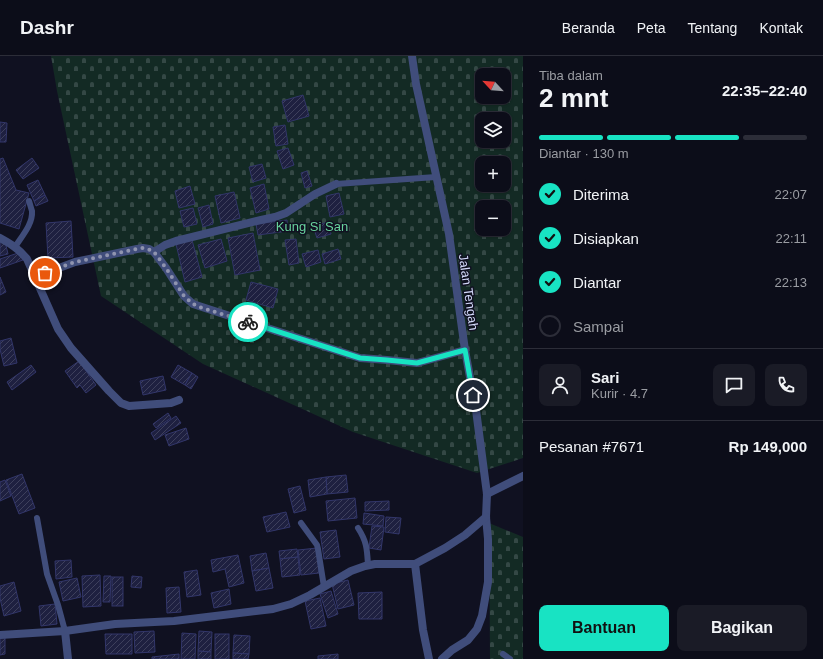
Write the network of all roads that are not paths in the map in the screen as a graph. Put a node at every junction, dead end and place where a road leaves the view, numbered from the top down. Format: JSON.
{"nodes":[{"id":1,"x":412,"y":56,"type":"edge"},
{"id":2,"x":436,"y":177,"type":"junction"},
{"id":3,"x":336,"y":184,"type":"joint"},
{"id":4,"x":29,"y":201,"type":"dead end"},
{"id":5,"x":0,"y":238,"type":"edge"},
{"id":6,"x":15,"y":247,"type":"junction"},
{"id":7,"x":154,"y":252,"type":"junction"},
{"id":8,"x":35,"y":277,"type":"junction"},
{"id":9,"x":465,"y":350,"type":"junction"},
{"id":10,"x":179,"y":400,"type":"dead end"},
{"id":11,"x":523,"y":476,"type":"edge"},
{"id":12,"x":487,"y":494,"type":"junction"},
{"id":13,"x":486,"y":517,"type":"junction"},
{"id":14,"x":37,"y":518,"type":"dead end"},
{"id":15,"x":300,"y":522,"type":"dead end"},
{"id":16,"x":358,"y":528,"type":"dead end"},
{"id":17,"x":415,"y":564,"type":"junction"},
{"id":18,"x":368,"y":565,"type":"junction"},
{"id":19,"x":324,"y":587,"type":"junction"},
{"id":20,"x":65,"y":631,"type":"junction"},
{"id":21,"x":0,"y":635,"type":"edge"},
{"id":22,"x":503,"y":654,"type":"dead end"},
{"id":23,"x":68,"y":659,"type":"edge"},
{"id":24,"x":429,"y":659,"type":"edge"},
{"id":25,"x":442,"y":659,"type":"edge"},
{"id":26,"x":510,"y":659,"type":"edge"}],
"edges":[{"from":1,"to":2,"type":"street","name":"Jalan Tengah"},
{"from":2,"to":3,"type":"lane"},
{"from":2,"to":9,"type":"street","name":"Jalan Tengah"},
{"from":3,"to":7,"type":"street"},
{"from":4,"to":6,"type":"lane"},
{"from":5,"to":6,"type":"street"},
{"from":6,"to":8,"type":"street"},
{"from":7,"to":8,"type":"street"},
{"from":7,"to":9,"type":"street"},
{"from":8,"to":10,"type":"street"},
{"from":9,"to":12,"type":"street","name":"Jalan Tengah"},
{"from":11,"to":12,"type":"street"},
{"from":12,"to":13,"type":"street","name":"Jalan Tengah"},
{"from":13,"to":17,"type":"street"},
{"from":13,"to":25,"type":"street","name":"Jalan Tengah"},
{"from":14,"to":20,"type":"lane"},
{"from":15,"to":19,"type":"lane"},
{"from":16,"to":18,"type":"lane"},
{"from":17,"to":18,"type":"street"},
{"from":17,"to":24,"type":"street"},
{"from":18,"to":19,"type":"street"},
{"from":19,"to":20,"type":"street"},
{"from":20,"to":21,"type":"street"},
{"from":20,"to":23,"type":"street"},
{"from":22,"to":26,"type":"lane"}]}
